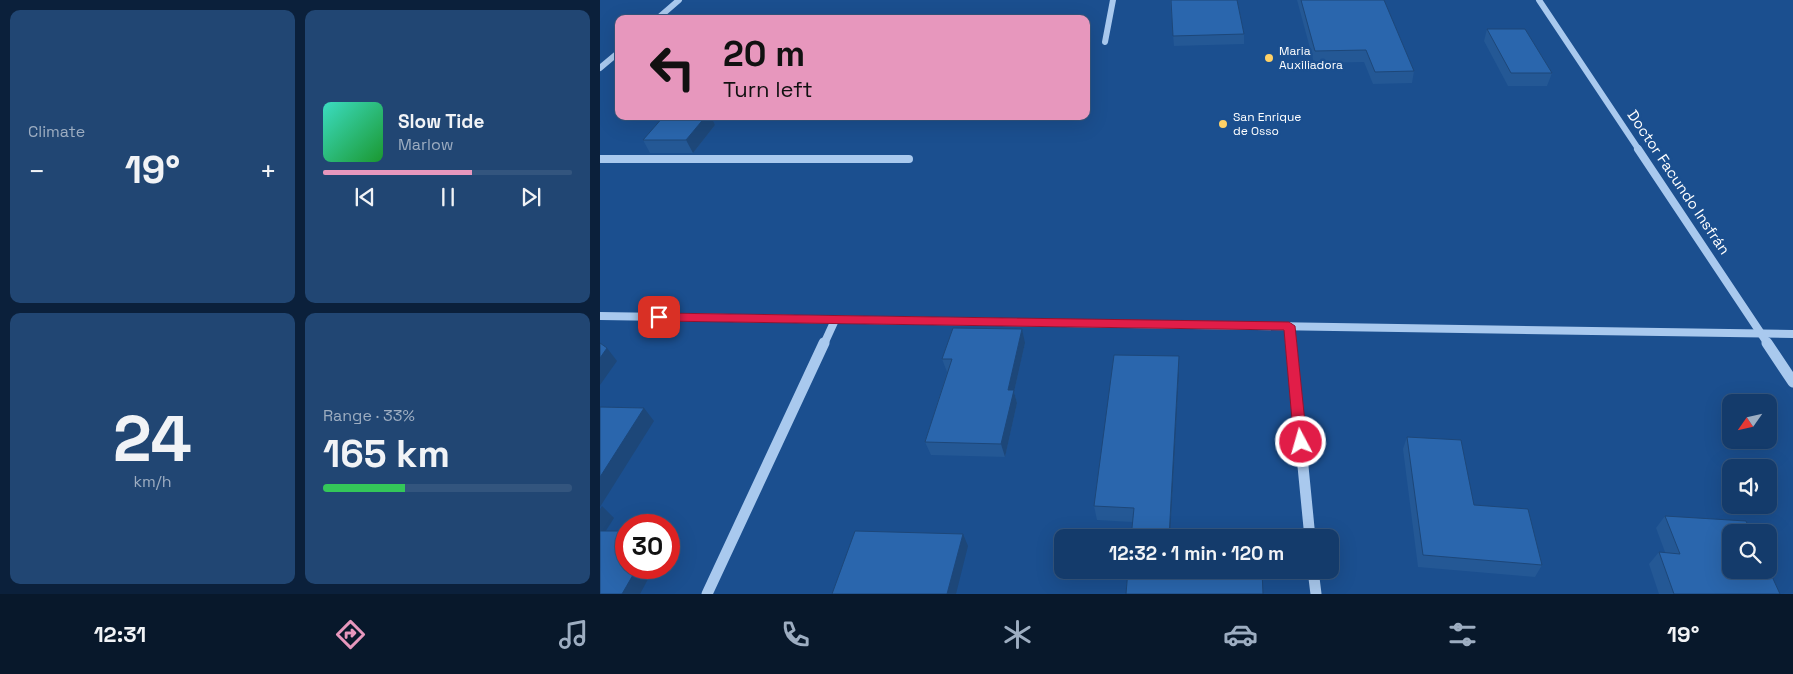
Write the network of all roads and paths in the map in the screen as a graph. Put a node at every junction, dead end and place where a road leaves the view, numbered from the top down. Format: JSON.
{"nodes":[{"id":1,"x":680,"y":0,"type":"edge"},
{"id":2,"x":1113,"y":0,"type":"edge"},
{"id":3,"x":1539,"y":0,"type":"edge"},
{"id":4,"x":663,"y":15,"type":"edge"},
{"id":5,"x":1105,"y":42,"type":"dead end"},
{"id":6,"x":615,"y":55,"type":"edge"},
{"id":7,"x":600,"y":68,"type":"edge"},
{"id":8,"x":600,"y":159,"type":"edge"},
{"id":9,"x":909,"y":159,"type":"dead end"},
{"id":10,"x":600,"y":316,"type":"edge"},
{"id":11,"x":835,"y":320,"type":"junction"},
{"id":12,"x":1289,"y":326,"type":"junction"},
{"id":13,"x":1762,"y":333,"type":"junction"},
{"id":14,"x":1793,"y":334,"type":"edge"},
{"id":15,"x":1793,"y":382,"type":"edge"},
{"id":16,"x":1309,"y":529,"type":"edge"},
{"id":17,"x":1314,"y":579,"type":"edge"},
{"id":18,"x":707,"y":594,"type":"edge"},
{"id":19,"x":1316,"y":594,"type":"edge"}],
"edges":[{"from":1,"to":4,"type":"street"},
{"from":2,"to":5,"type":"street"},
{"from":3,"to":13,"type":"street","name":"Doctor Facundo Insfrán"},
{"from":6,"to":7,"type":"street"},
{"from":8,"to":9,"type":"street"},
{"from":10,"to":11,"type":"street"},
{"from":11,"to":12,"type":"street"},
{"from":11,"to":18,"type":"street"},
{"from":12,"to":13,"type":"street"},
{"from":12,"to":16,"type":"street"},
{"from":13,"to":14,"type":"street"},
{"from":13,"to":15,"type":"street","name":"Doctor Facundo Insfrán"},
{"from":17,"to":19,"type":"street"}]}
